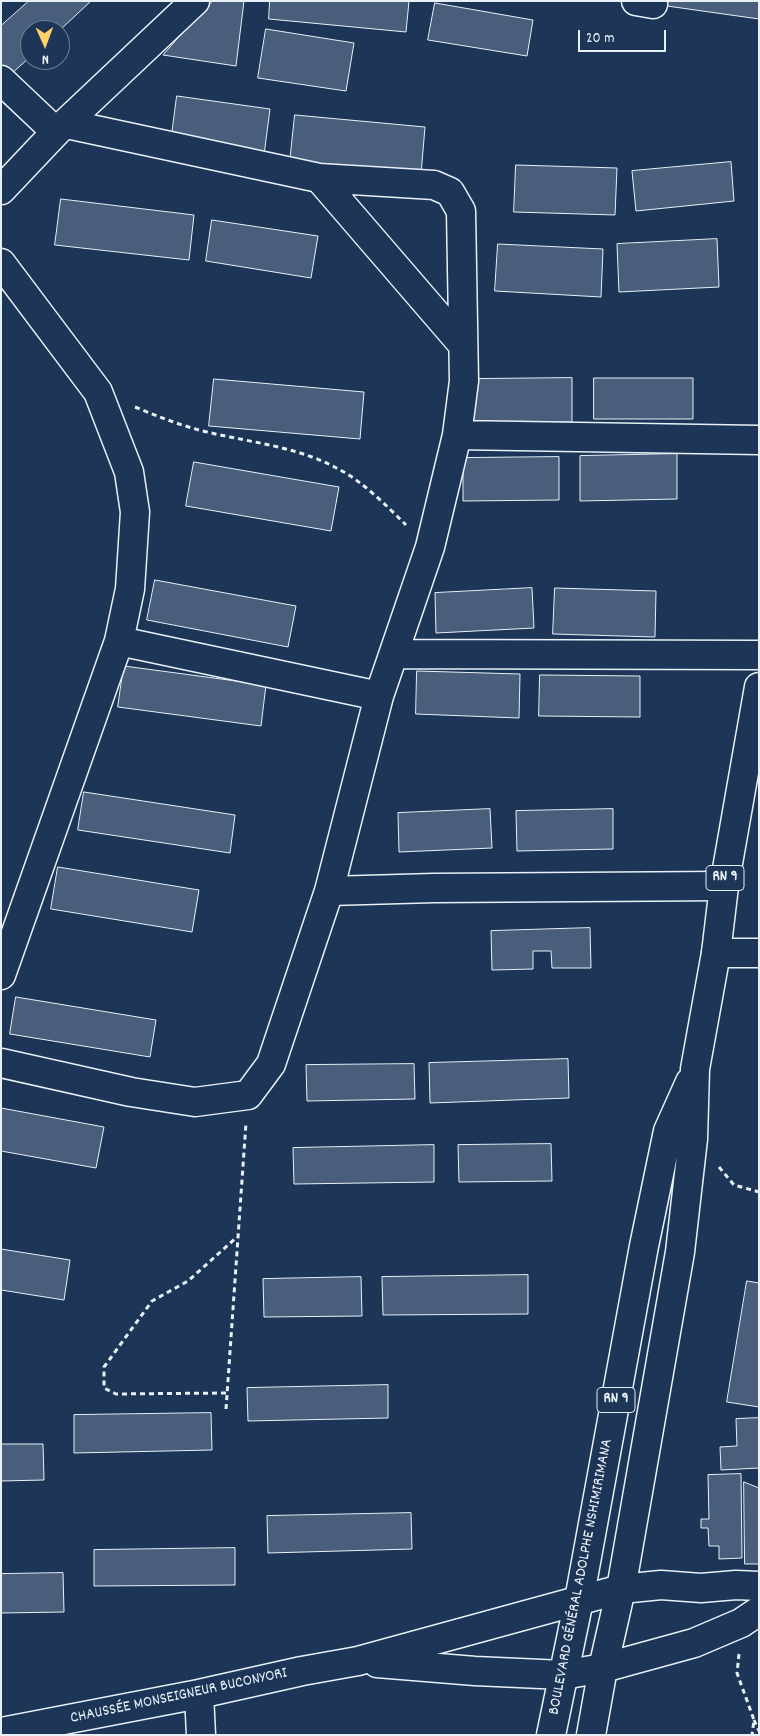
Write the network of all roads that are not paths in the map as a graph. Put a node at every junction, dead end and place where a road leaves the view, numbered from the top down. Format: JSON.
{"nodes":[{"id":1,"x":195,"y":1,"type":"edge"},
{"id":2,"x":1,"y":80,"type":"edge"},
{"id":3,"x":62,"y":128,"type":"junction"},
{"id":4,"x":319,"y":178,"type":"junction"},
{"id":5,"x":1,"y":190,"type":"edge"},
{"id":6,"x":1,"y":263,"type":"edge"},
{"id":7,"x":463,"y":345,"type":"junction"},
{"id":8,"x":457,"y":435,"type":"junction"},
{"id":9,"x":759,"y":440,"type":"edge"},
{"id":10,"x":119,"y":641,"type":"junction"},
{"id":11,"x":394,"y":654,"type":"junction"},
{"id":12,"x":759,"y":655,"type":"edge"},
{"id":13,"x":759,"y":687,"type":"edge"},
{"id":14,"x":380,"y":696,"type":"junction"},
{"id":15,"x":724,"y":886,"type":"junction"},
{"id":16,"x":328,"y":891,"type":"junction"},
{"id":17,"x":716,"y":953,"type":"junction"},
{"id":18,"x":759,"y":954,"type":"edge"},
{"id":19,"x":1,"y":975,"type":"edge"},
{"id":20,"x":1,"y":1063,"type":"edge"},
{"id":21,"x":695,"y":1069,"type":"junction"},
{"id":22,"x":759,"y":1586,"type":"edge"},
{"id":23,"x":621,"y":1588,"type":"junction"},
{"id":24,"x":579,"y":1600,"type":"junction"},
{"id":25,"x":750,"y":1617,"type":"edge"},
{"id":26,"x":358,"y":1662,"type":"junction"},
{"id":27,"x":603,"y":1668,"type":"junction"},
{"id":28,"x":563,"y":1675,"type":"junction"},
{"id":29,"x":199,"y":1694,"type":"junction"},
{"id":30,"x":1,"y":1732,"type":"edge"},
{"id":31,"x":201,"y":1735,"type":"edge"},
{"id":32,"x":551,"y":1735,"type":"edge"},
{"id":33,"x":591,"y":1735,"type":"edge"}],
"edges":[{"from":1,"to":3,"type":"main road"},
{"from":2,"to":3,"type":"main road"},
{"from":3,"to":4,"type":"main road"},
{"from":3,"to":5,"type":"main road"},
{"from":4,"to":7,"type":"main road"},
{"from":4,"to":7,"type":"main road"},
{"from":6,"to":10,"type":"main road"},
{"from":7,"to":8,"type":"main road"},
{"from":8,"to":9,"type":"main road"},
{"from":8,"to":11,"type":"main road"},
{"from":10,"to":14,"type":"main road"},
{"from":10,"to":19,"type":"main road"},
{"from":11,"to":12,"type":"main road"},
{"from":11,"to":14,"type":"main road"},
{"from":13,"to":15,"type":"main road","name":"BOULEVARD GÉNÉRAL ADOLPHE NSHIMIRIMANA","number":"RN 9"},
{"from":14,"to":16,"type":"main road"},
{"from":15,"to":16,"type":"main road"},
{"from":15,"to":17,"type":"main road","name":"BOULEVARD GÉNÉRAL ADOLPHE NSHIMIRIMANA","number":"RN 9"},
{"from":16,"to":20,"type":"main road"},
{"from":17,"to":18,"type":"main road"},
{"from":17,"to":21,"type":"main road","name":"BOULEVARD GÉNÉRAL ADOLPHE NSHIMIRIMANA","number":"RN 9"},
{"from":21,"to":23,"type":"main road","name":"BOULEVARD GÉNÉRAL ADOLPHE NSHIMIRIMANA","number":"RN 9"},
{"from":21,"to":24,"type":"main road","name":"BOULEVARD GÉNÉRAL ADOLPHE NSHIMIRIMANA","number":"RN 9"},
{"from":22,"to":23,"type":"main road","name":"CHAUSSÉE MONSEIGNEUR BUCONYORI"},
{"from":23,"to":24,"type":"main road","name":"CHAUSSÉE MONSEIGNEUR BUCONYORI"},
{"from":23,"to":27,"type":"main road","name":"BOULEVARD GÉNÉRAL ADOLPHE NSHIMIRIMANA","number":"RN 9"},
{"from":24,"to":26,"type":"main road","name":"CHAUSSÉE MONSEIGNEUR BUCONYORI"},
{"from":24,"to":28,"type":"main road","name":"BOULEVARD GÉNÉRAL ADOLPHE NSHIMIRIMANA","number":"RN 9"},
{"from":25,"to":27,"type":"main road","name":"CHAUSSÉE MONSEIGNEUR BUCONYORI"},
{"from":26,"to":28,"type":"main road","name":"CHAUSSÉE MONSEIGNEUR BUCONYORI"},
{"from":26,"to":29,"type":"main road","name":"CHAUSSÉE MONSEIGNEUR BUCONYORI"},
{"from":27,"to":28,"type":"main road","name":"CHAUSSÉE MONSEIGNEUR BUCONYORI"},
{"from":27,"to":33,"type":"main road","name":"BOULEVARD GÉNÉRAL ADOLPHE NSHIMIRIMANA","number":"RN 9"},
{"from":28,"to":32,"type":"main road","name":"BOULEVARD GÉNÉRAL ADOLPHE NSHIMIRIMANA","number":"RN 9"},
{"from":29,"to":30,"type":"main road","name":"CHAUSSÉE MONSEIGNEUR BUCONYORI"},
{"from":29,"to":31,"type":"main road"}]}
